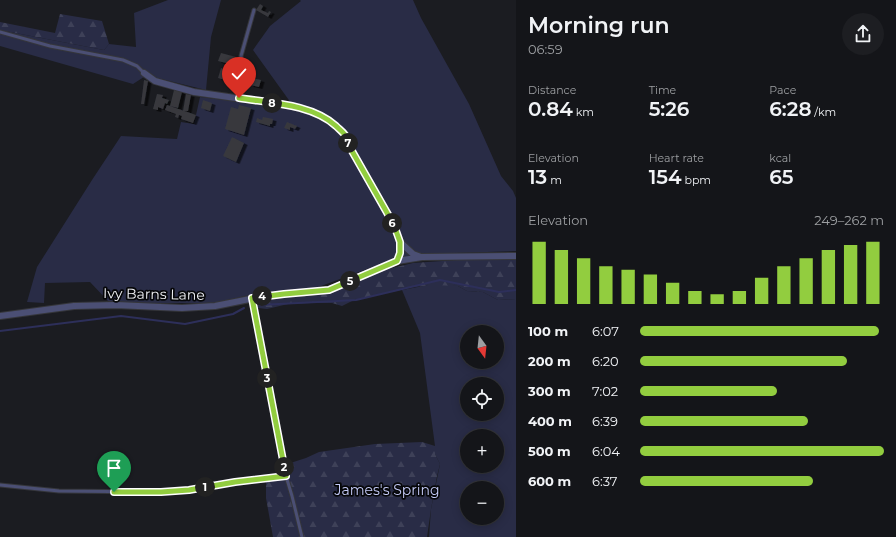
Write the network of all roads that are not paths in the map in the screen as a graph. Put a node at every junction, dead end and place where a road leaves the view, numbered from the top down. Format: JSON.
{"nodes":[{"id":1,"x":254,"y":10,"type":"dead end"},
{"id":2,"x":0,"y":32,"type":"edge"},
{"id":3,"x":144,"y":72,"type":"joint"},
{"id":4,"x":239,"y":98,"type":"junction"},
{"id":5,"x":400,"y":242,"type":"junction"},
{"id":6,"x":516,"y":256,"type":"edge"},
{"id":7,"x":422,"y":257,"type":"junction"},
{"id":8,"x":397,"y":261,"type":"junction"},
{"id":9,"x":252,"y":298,"type":"junction"},
{"id":10,"x":0,"y":316,"type":"edge"},
{"id":11,"x":286,"y":476,"type":"junction"},
{"id":12,"x":0,"y":485,"type":"edge"},
{"id":13,"x":302,"y":537,"type":"edge"}],
"edges":[{"from":1,"to":4,"type":"lane"},
{"from":2,"to":3,"type":"lane"},
{"from":3,"to":4,"type":"street"},
{"from":4,"to":5,"type":"street"},
{"from":5,"to":7,"type":"street"},
{"from":5,"to":8,"type":"street"},
{"from":6,"to":7,"type":"street","name":"Ivy Barns Lane"},
{"from":7,"to":8,"type":"street","name":"Ivy Barns Lane"},
{"from":8,"to":9,"type":"street","name":"Ivy Barns Lane"},
{"from":9,"to":10,"type":"street","name":"Ivy Barns Lane"},
{"from":9,"to":11,"type":"lane"},
{"from":11,"to":12,"type":"lane"},
{"from":11,"to":13,"type":"lane"}]}
